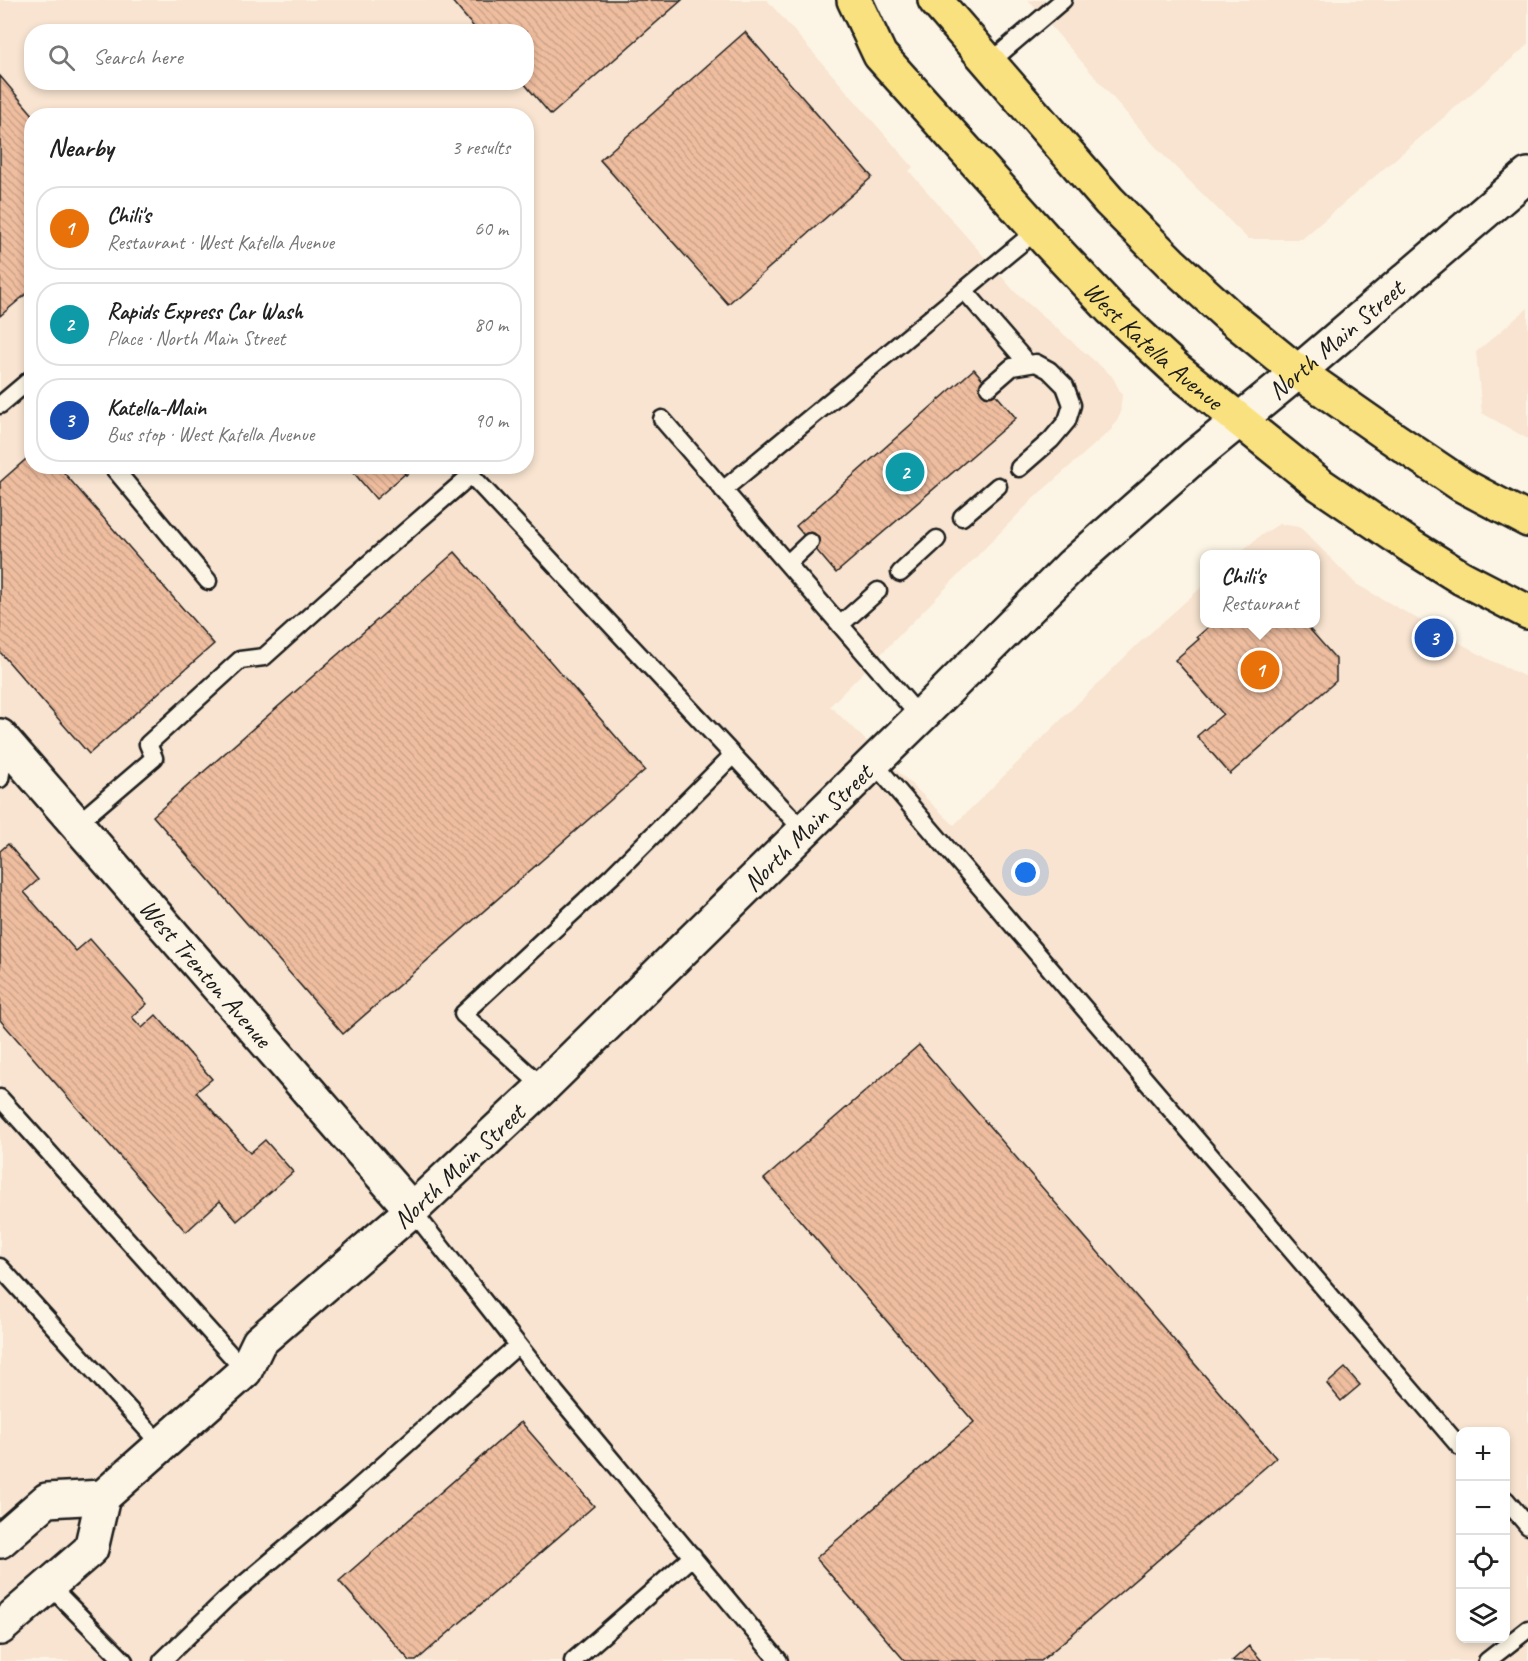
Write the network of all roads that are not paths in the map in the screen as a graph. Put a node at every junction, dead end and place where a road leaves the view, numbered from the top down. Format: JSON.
{"nodes":[{"id":1,"x":854,"y":0,"type":"edge"},
{"id":2,"x":934,"y":0,"type":"edge"},
{"id":3,"x":1064,"y":0,"type":"edge"},
{"id":4,"x":990,"y":63,"type":"junction"},
{"id":5,"x":1528,"y":175,"type":"edge"},
{"id":6,"x":1037,"y":230,"type":"junction"},
{"id":7,"x":964,"y":290,"type":"junction"},
{"id":8,"x":1028,"y":364,"type":"junction"},
{"id":9,"x":1298,"y":372,"type":"junction"},
{"id":10,"x":24,"y":385,"type":"edge"},
{"id":11,"x":989,"y":387,"type":"dead end"},
{"id":12,"x":0,"y":405,"type":"edge"},
{"id":13,"x":662,"y":419,"type":"dead end"},
{"id":14,"x":1239,"y":421,"type":"junction"},
{"id":15,"x":1019,"y":468,"type":"dead end"},
{"id":16,"x":119,"y":474,"type":"edge"},
{"id":17,"x":998,"y":486,"type":"dead end"},
{"id":18,"x":723,"y":490,"type":"junction"},
{"id":19,"x":962,"y":517,"type":"dead end"},
{"id":20,"x":1528,"y":520,"type":"edge"},
{"id":21,"x":937,"y":539,"type":"dead end"},
{"id":22,"x":810,"y":542,"type":"dead end"},
{"id":23,"x":788,"y":563,"type":"junction"},
{"id":24,"x":900,"y":573,"type":"dead end"},
{"id":25,"x":208,"y":580,"type":"dead end"},
{"id":26,"x":878,"y":591,"type":"dead end"},
{"id":27,"x":1528,"y":612,"type":"edge"},
{"id":28,"x":840,"y":625,"type":"junction"},
{"id":29,"x":920,"y":717,"type":"junction"},
{"id":30,"x":2,"y":741,"type":"edge"},
{"id":31,"x":733,"y":755,"type":"junction"},
{"id":32,"x":873,"y":762,"type":"junction"},
{"id":33,"x":0,"y":779,"type":"edge"},
{"id":34,"x":77,"y":824,"type":"junction"},
{"id":35,"x":804,"y":831,"type":"junction"},
{"id":36,"x":543,"y":1088,"type":"junction"},
{"id":37,"x":0,"y":1098,"type":"edge"},
{"id":38,"x":412,"y":1210,"type":"junction"},
{"id":39,"x":0,"y":1267,"type":"edge"},
{"id":40,"x":518,"y":1345,"type":"junction"},
{"id":41,"x":245,"y":1371,"type":"junction"},
{"id":42,"x":1456,"y":1442,"type":"edge"},
{"id":43,"x":161,"y":1445,"type":"junction"},
{"id":44,"x":103,"y":1497,"type":"junction"},
{"id":45,"x":1510,"y":1505,"type":"edge"},
{"id":46,"x":1528,"y":1526,"type":"edge"},
{"id":47,"x":0,"y":1542,"type":"edge"},
{"id":48,"x":693,"y":1556,"type":"junction"},
{"id":49,"x":49,"y":1585,"type":"junction"},
{"id":50,"x":0,"y":1628,"type":"edge"},
{"id":51,"x":1528,"y":1629,"type":"edge"},
{"id":52,"x":124,"y":1661,"type":"edge"},
{"id":53,"x":162,"y":1661,"type":"edge"},
{"id":54,"x":573,"y":1661,"type":"edge"},
{"id":55,"x":779,"y":1661,"type":"edge"},
{"id":56,"x":1486,"y":1661,"type":"edge"}],
"edges":[{"from":1,"to":6,"type":"main road","name":"West Katella Avenue"},
{"from":2,"to":4,"type":"main road"},
{"from":3,"to":4,"type":"lane"},
{"from":4,"to":9,"type":"main road"},
{"from":5,"to":9,"type":"main road","name":"North Main Street"},
{"from":6,"to":7,"type":"lane"},
{"from":6,"to":14,"type":"main road","name":"West Katella Avenue"},
{"from":7,"to":8,"type":"lane"},
{"from":7,"to":18,"type":"lane"},
{"from":8,"to":11,"type":"lane"},
{"from":8,"to":15,"type":"lane"},
{"from":9,"to":14,"type":"main road","name":"North Main Street"},
{"from":9,"to":20,"type":"main road"},
{"from":10,"to":12,"type":"lane"},
{"from":13,"to":18,"type":"lane"},
{"from":14,"to":27,"type":"main road","name":"West Katella Avenue"},
{"from":14,"to":29,"type":"main road","name":"North Main Street"},
{"from":16,"to":25,"type":"lane"},
{"from":17,"to":19,"type":"lane"},
{"from":18,"to":23,"type":"lane"},
{"from":21,"to":24,"type":"lane"},
{"from":22,"to":23,"type":"lane"},
{"from":23,"to":28,"type":"lane"},
{"from":26,"to":28,"type":"lane"},
{"from":28,"to":29,"type":"lane"},
{"from":29,"to":32,"type":"main road","name":"North Main Street"},
{"from":30,"to":33,"type":"lane"},
{"from":30,"to":34,"type":"main road","name":"West Trenton Avenue"},
{"from":31,"to":34,"type":"lane"},
{"from":31,"to":35,"type":"lane"},
{"from":31,"to":36,"type":"lane"},
{"from":32,"to":35,"type":"main road","name":"North Main Street"},
{"from":32,"to":42,"type":"lane"},
{"from":34,"to":38,"type":"main road","name":"West Trenton Avenue"},
{"from":35,"to":36,"type":"main road","name":"North Main Street"},
{"from":36,"to":38,"type":"main road","name":"North Main Street"},
{"from":37,"to":41,"type":"lane"},
{"from":38,"to":40,"type":"lane"},
{"from":38,"to":41,"type":"main road","name":"North Main Street"},
{"from":39,"to":43,"type":"lane"},
{"from":40,"to":48,"type":"lane"},
{"from":40,"to":53,"type":"lane"},
{"from":41,"to":43,"type":"main road","name":"North Main Street"},
{"from":43,"to":44,"type":"main road","name":"North Main Street"},
{"from":44,"to":47,"type":"main road"},
{"from":44,"to":49,"type":"main road"},
{"from":45,"to":46,"type":"lane"},
{"from":48,"to":54,"type":"lane"},
{"from":48,"to":55,"type":"lane"},
{"from":49,"to":50,"type":"main road"},
{"from":49,"to":52,"type":"lane"},
{"from":51,"to":56,"type":"lane"}]}
